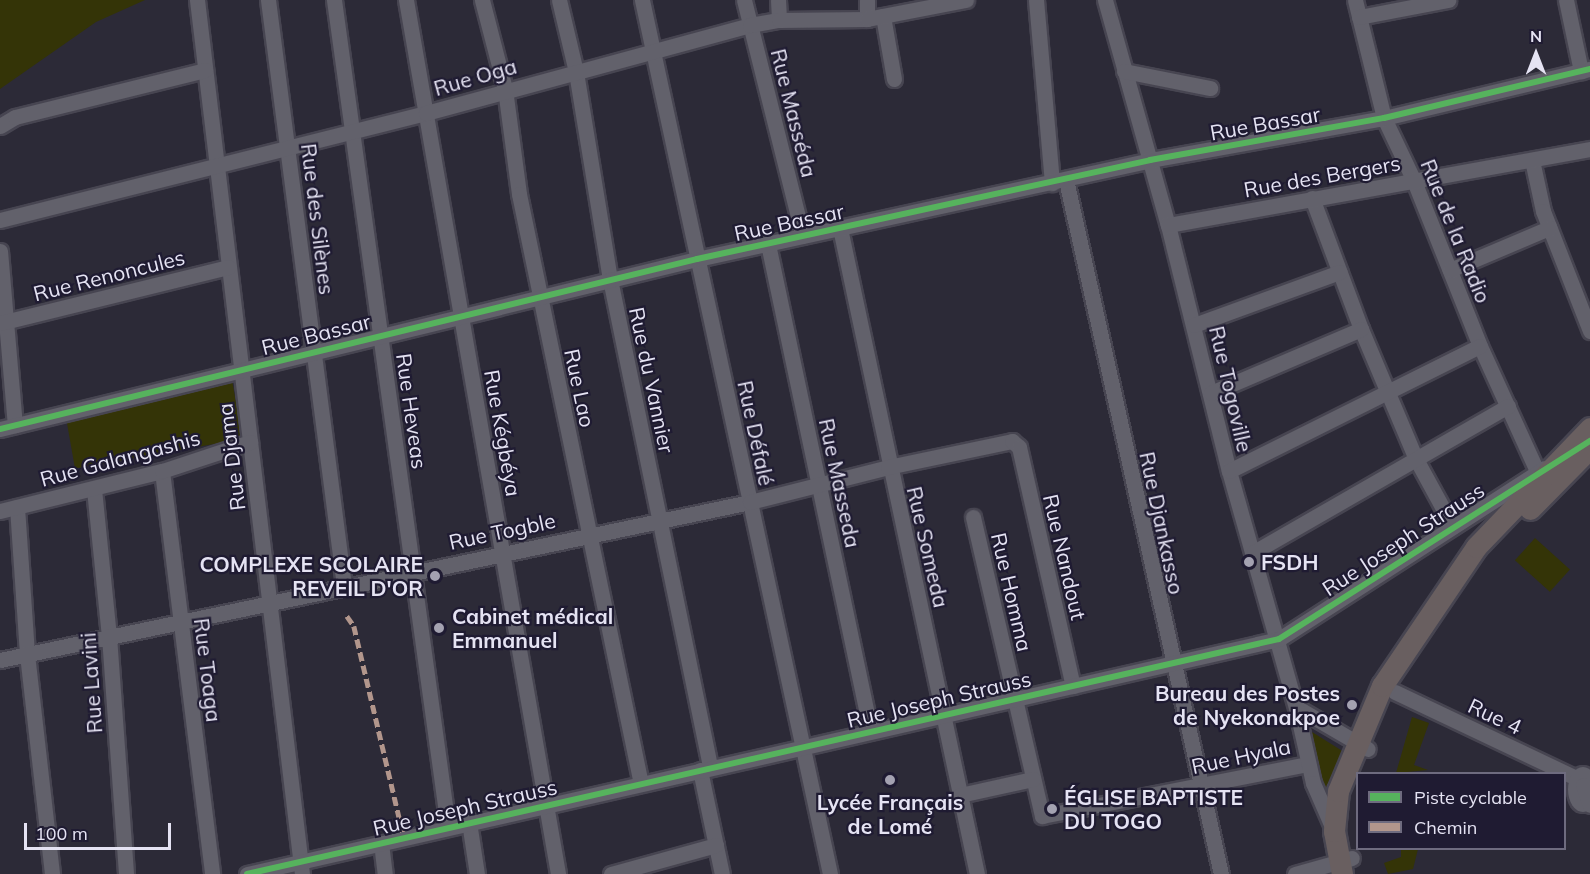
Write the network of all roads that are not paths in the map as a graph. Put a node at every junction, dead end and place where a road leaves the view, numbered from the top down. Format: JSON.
{"nodes":[{"id":1,"x":197,"y":0,"type":"edge"},
{"id":2,"x":268,"y":0,"type":"edge"},
{"id":3,"x":334,"y":0,"type":"edge"},
{"id":4,"x":406,"y":0,"type":"edge"},
{"id":5,"x":482,"y":0,"type":"edge"},
{"id":6,"x":558,"y":0,"type":"edge"},
{"id":7,"x":642,"y":0,"type":"edge"},
{"id":8,"x":744,"y":0,"type":"edge"},
{"id":9,"x":778,"y":0,"type":"edge"},
{"id":10,"x":867,"y":0,"type":"edge"},
{"id":11,"x":966,"y":0,"type":"edge"},
{"id":12,"x":1036,"y":0,"type":"edge"},
{"id":13,"x":1105,"y":0,"type":"edge"},
{"id":14,"x":1355,"y":0,"type":"edge"},
{"id":15,"x":1448,"y":0,"type":"edge"},
{"id":16,"x":1566,"y":0,"type":"edge"},
{"id":17,"x":875,"y":17,"type":"junction"},
{"id":18,"x":1359,"y":17,"type":"junction"},
{"id":19,"x":779,"y":20,"type":"junction"},
{"id":20,"x":750,"y":25,"type":"junction"},
{"id":21,"x":653,"y":52,"type":"junction"},
{"id":22,"x":205,"y":70,"type":"junction"},
{"id":23,"x":1586,"y":70,"type":"edge"},
{"id":24,"x":1124,"y":71,"type":"junction"},
{"id":25,"x":576,"y":72,"type":"junction"},
{"id":26,"x":894,"y":79,"type":"dead end"},
{"id":27,"x":1210,"y":88,"type":"dead end"},
{"id":28,"x":505,"y":89,"type":"junction"},
{"id":29,"x":426,"y":113,"type":"junction"},
{"id":30,"x":1384,"y":118,"type":"junction"},
{"id":31,"x":0,"y":126,"type":"edge"},
{"id":32,"x":352,"y":131,"type":"junction"},
{"id":33,"x":288,"y":148,"type":"junction"},
{"id":34,"x":1590,"y":148,"type":"edge"},
{"id":35,"x":1150,"y":160,"type":"junction"},
{"id":36,"x":1532,"y":160,"type":"junction"},
{"id":37,"x":217,"y":165,"type":"junction"},
{"id":38,"x":1059,"y":181,"type":"junction"},
{"id":39,"x":1414,"y":181,"type":"junction"},
{"id":40,"x":1312,"y":198,"type":"junction"},
{"id":41,"x":0,"y":220,"type":"edge"},
{"id":42,"x":1168,"y":225,"type":"junction"},
{"id":43,"x":840,"y":228,"type":"junction"},
{"id":44,"x":1549,"y":228,"type":"junction"},
{"id":45,"x":803,"y":236,"type":"junction"},
{"id":46,"x":768,"y":244,"type":"junction"},
{"id":47,"x":0,"y":251,"type":"edge"},
{"id":48,"x":697,"y":259,"type":"junction"},
{"id":49,"x":228,"y":267,"type":"junction"},
{"id":50,"x":1450,"y":270,"type":"junction"},
{"id":51,"x":1340,"y":272,"type":"junction"},
{"id":52,"x":610,"y":279,"type":"junction"},
{"id":53,"x":540,"y":296,"type":"junction"},
{"id":54,"x":461,"y":315,"type":"junction"},
{"id":55,"x":3,"y":323,"type":"edge"},
{"id":56,"x":1194,"y":325,"type":"junction"},
{"id":57,"x":1361,"y":329,"type":"junction"},
{"id":58,"x":1590,"y":331,"type":"edge"},
{"id":59,"x":380,"y":335,"type":"junction"},
{"id":60,"x":1480,"y":346,"type":"junction"},
{"id":61,"x":313,"y":351,"type":"junction"},
{"id":62,"x":242,"y":370,"type":"junction"},
{"id":63,"x":1387,"y":391,"type":"junction"},
{"id":64,"x":1211,"y":393,"type":"junction"},
{"id":65,"x":1508,"y":406,"type":"junction"},
{"id":66,"x":8,"y":428,"type":"edge"},
{"id":67,"x":1590,"y":428,"type":"edge"},
{"id":68,"x":1012,"y":441,"type":"joint"},
{"id":69,"x":1590,"y":441,"type":"edge"},
{"id":70,"x":250,"y":442,"type":"junction"},
{"id":71,"x":1590,"y":448,"type":"edge"},
{"id":72,"x":1416,"y":459,"type":"junction"},
{"id":73,"x":888,"y":467,"type":"junction"},
{"id":74,"x":1546,"y":467,"type":"junction"},
{"id":75,"x":162,"y":471,"type":"junction"},
{"id":76,"x":1229,"y":471,"type":"junction"},
{"id":77,"x":819,"y":485,"type":"junction"},
{"id":78,"x":94,"y":489,"type":"junction"},
{"id":79,"x":750,"y":502,"type":"junction"},
{"id":80,"x":17,"y":507,"type":"junction"},
{"id":81,"x":0,"y":512,"type":"edge"},
{"id":82,"x":973,"y":517,"type":"dead end"},
{"id":83,"x":659,"y":519,"type":"junction"},
{"id":84,"x":1453,"y":527,"type":"junction"},
{"id":85,"x":589,"y":534,"type":"junction"},
{"id":86,"x":502,"y":551,"type":"junction"},
{"id":87,"x":1254,"y":552,"type":"junction"},
{"id":88,"x":413,"y":571,"type":"junction"},
{"id":89,"x":344,"y":586,"type":"junction"},
{"id":90,"x":270,"y":605,"type":"junction"},
{"id":91,"x":180,"y":622,"type":"junction"},
{"id":92,"x":109,"y":636,"type":"junction"},
{"id":93,"x":1279,"y":639,"type":"junction"},
{"id":94,"x":27,"y":654,"type":"junction"},
{"id":95,"x":0,"y":660,"type":"edge"},
{"id":96,"x":1172,"y":663,"type":"junction"},
{"id":97,"x":1073,"y":686,"type":"junction"},
{"id":98,"x":1395,"y":692,"type":"junction"},
{"id":99,"x":1015,"y":699,"type":"junction"},
{"id":100,"x":1296,"y":707,"type":"junction"},
{"id":101,"x":944,"y":715,"type":"junction"},
{"id":102,"x":871,"y":731,"type":"junction"},
{"id":103,"x":1362,"y":745,"type":"junction"},
{"id":104,"x":802,"y":747,"type":"junction"},
{"id":105,"x":1307,"y":764,"type":"junction"},
{"id":106,"x":705,"y":769,"type":"junction"},
{"id":107,"x":1356,"y":772,"type":"edge"},
{"id":108,"x":1356,"y":774,"type":"edge"},
{"id":109,"x":1033,"y":779,"type":"junction"},
{"id":110,"x":1584,"y":779,"type":"edge"},
{"id":111,"x":641,"y":783,"type":"junction"},
{"id":112,"x":1200,"y":786,"type":"junction"},
{"id":113,"x":960,"y":795,"type":"junction"},
{"id":114,"x":547,"y":805,"type":"junction"},
{"id":115,"x":1590,"y":805,"type":"edge"},
{"id":116,"x":1042,"y":816,"type":"joint"},
{"id":117,"x":470,"y":822,"type":"junction"},
{"id":118,"x":448,"y":827,"type":"junction"},
{"id":119,"x":1334,"y":831,"type":"junction"},
{"id":120,"x":381,"y":843,"type":"junction"},
{"id":121,"x":716,"y":845,"type":"junction"},
{"id":122,"x":1347,"y":867,"type":"edge"},
{"id":123,"x":302,"y":868,"type":"edge"},
{"id":124,"x":639,"y":871,"type":"edge"},
{"id":125,"x":974,"y":873,"type":"edge"},
{"id":126,"x":52,"y":874,"type":"edge"},
{"id":127,"x":126,"y":874,"type":"edge"},
{"id":128,"x":212,"y":874,"type":"edge"},
{"id":129,"x":247,"y":874,"type":"edge"},
{"id":130,"x":385,"y":874,"type":"edge"},
{"id":131,"x":477,"y":874,"type":"edge"},
{"id":132,"x":558,"y":874,"type":"edge"},
{"id":133,"x":611,"y":874,"type":"edge"},
{"id":134,"x":722,"y":874,"type":"edge"},
{"id":135,"x":830,"y":874,"type":"edge"},
{"id":136,"x":1221,"y":874,"type":"edge"},
{"id":137,"x":1295,"y":874,"type":"edge"}],
"edges":[{"from":1,"to":22,"type":"street","name":"Rue Djama"},
{"from":2,"to":33,"type":"street","name":"Rue des Silènes"},
{"from":3,"to":32,"type":"street","name":"Rue Heveas"},
{"from":4,"to":29,"type":"street","name":"Rue Kégbéya"},
{"from":5,"to":28,"type":"street","name":"Rue Lao"},
{"from":6,"to":25,"type":"street","name":"Rue du Vannier"},
{"from":7,"to":21,"type":"street","name":"Rue Défalé"},
{"from":8,"to":20,"type":"street","name":"Rue Masséda"},
{"from":9,"to":19,"type":"street"},
{"from":10,"to":17,"type":"street"},
{"from":11,"to":17,"type":"street","name":"Rue Oga"},
{"from":12,"to":38,"type":"street","name":"Rue Djankasso"},
{"from":13,"to":24,"type":"street","name":"Rue Togoville"},
{"from":14,"to":18,"type":"street","name":"Rue de la Radio"},
{"from":15,"to":18,"type":"street"},
{"from":16,"to":23,"type":"street"},
{"from":17,"to":19,"type":"street","name":"Rue Oga"},
{"from":17,"to":26,"type":"street"},
{"from":18,"to":30,"type":"street","name":"Rue de la Radio"},
{"from":19,"to":20,"type":"street","name":"Rue Oga"},
{"from":20,"to":21,"type":"street","name":"Rue Oga"},
{"from":20,"to":45,"type":"street","name":"Rue Masséda"},
{"from":21,"to":25,"type":"street","name":"Rue Oga"},
{"from":21,"to":48,"type":"street","name":"Rue Défalé"},
{"from":22,"to":31,"type":"street"},
{"from":22,"to":37,"type":"street","name":"Rue Djama"},
{"from":23,"to":30,"type":"street","name":"Rue Bassar"},
{"from":24,"to":27,"type":"street"},
{"from":24,"to":35,"type":"street","name":"Rue Togoville"},
{"from":25,"to":28,"type":"street","name":"Rue Oga"},
{"from":25,"to":52,"type":"street","name":"Rue du Vannier"},
{"from":28,"to":29,"type":"street","name":"Rue Oga"},
{"from":28,"to":53,"type":"street","name":"Rue Lao"},
{"from":29,"to":32,"type":"street","name":"Rue Oga"},
{"from":29,"to":54,"type":"street","name":"Rue Kégbéya"},
{"from":30,"to":35,"type":"street","name":"Rue Bassar"},
{"from":30,"to":39,"type":"street","name":"Rue de la Radio"},
{"from":32,"to":33,"type":"street","name":"Rue Oga"},
{"from":32,"to":59,"type":"street","name":"Rue Heveas"},
{"from":33,"to":37,"type":"street","name":"Rue Oga"},
{"from":33,"to":61,"type":"street","name":"Rue des Silènes"},
{"from":34,"to":36,"type":"street","name":"Rue des Bergers"},
{"from":35,"to":38,"type":"street","name":"Rue Bassar"},
{"from":35,"to":42,"type":"street","name":"Rue Togoville"},
{"from":36,"to":39,"type":"street","name":"Rue des Bergers"},
{"from":36,"to":44,"type":"street"},
{"from":37,"to":41,"type":"street","name":"Rue Oga"},
{"from":37,"to":49,"type":"street","name":"Rue Djama"},
{"from":38,"to":43,"type":"street","name":"Rue Bassar"},
{"from":38,"to":96,"type":"street","name":"Rue Djankasso"},
{"from":39,"to":40,"type":"street","name":"Rue des Bergers"},
{"from":39,"to":50,"type":"street","name":"Rue de la Radio"},
{"from":40,"to":42,"type":"street","name":"Rue des Bergers"},
{"from":40,"to":51,"type":"street"},
{"from":42,"to":56,"type":"street","name":"Rue Togoville"},
{"from":43,"to":45,"type":"street","name":"Rue Bassar"},
{"from":43,"to":73,"type":"street","name":"Rue Someda"},
{"from":44,"to":50,"type":"street"},
{"from":44,"to":58,"type":"street"},
{"from":45,"to":46,"type":"street","name":"Rue Bassar"},
{"from":46,"to":48,"type":"street","name":"Rue Bassar"},
{"from":46,"to":77,"type":"street","name":"Rue Masseda"},
{"from":47,"to":55,"type":"street"},
{"from":48,"to":52,"type":"street","name":"Rue Bassar"},
{"from":48,"to":79,"type":"street","name":"Rue Défalé"},
{"from":49,"to":55,"type":"street","name":"Rue Renoncules"},
{"from":49,"to":62,"type":"street","name":"Rue Djama"},
{"from":50,"to":60,"type":"street","name":"Rue de la Radio"},
{"from":51,"to":56,"type":"street"},
{"from":51,"to":57,"type":"street"},
{"from":52,"to":53,"type":"street","name":"Rue Bassar"},
{"from":52,"to":83,"type":"street","name":"Rue du Vannier"},
{"from":53,"to":54,"type":"street","name":"Rue Bassar"},
{"from":53,"to":85,"type":"street","name":"Rue Lao"},
{"from":54,"to":59,"type":"street","name":"Rue Bassar"},
{"from":54,"to":86,"type":"street","name":"Rue Kégbéya"},
{"from":55,"to":66,"type":"street"},
{"from":56,"to":64,"type":"street","name":"Rue Togoville"},
{"from":57,"to":63,"type":"street"},
{"from":57,"to":64,"type":"street"},
{"from":59,"to":61,"type":"street","name":"Rue Bassar"},
{"from":59,"to":88,"type":"street","name":"Rue Heveas"},
{"from":60,"to":63,"type":"street"},
{"from":60,"to":65,"type":"street","name":"Rue de la Radio"},
{"from":61,"to":62,"type":"street","name":"Rue Bassar"},
{"from":61,"to":89,"type":"street","name":"Rue des Silènes"},
{"from":62,"to":66,"type":"street","name":"Rue Bassar"},
{"from":62,"to":70,"type":"street","name":"Rue Djama"},
{"from":63,"to":72,"type":"street"},
{"from":63,"to":76,"type":"street"},
{"from":64,"to":76,"type":"street","name":"Rue Togoville"},
{"from":65,"to":72,"type":"street"},
{"from":65,"to":74,"type":"street","name":"Rue de la Radio"},
{"from":67,"to":74,"type":"highway"},
{"from":68,"to":73,"type":"street","name":"Rue Togble"},
{"from":68,"to":97,"type":"street","name":"Rue Nandout"},
{"from":69,"to":74,"type":"street","name":"Rue Joseph Strauss"},
{"from":70,"to":75,"type":"street","name":"Rue Galangashis"},
{"from":70,"to":90,"type":"street","name":"Rue Djama"},
{"from":71,"to":98,"type":"highway"},
{"from":72,"to":84,"type":"street"},
{"from":72,"to":87,"type":"street"},
{"from":73,"to":77,"type":"street","name":"Rue Togble"},
{"from":73,"to":101,"type":"street","name":"Rue Someda"},
{"from":74,"to":84,"type":"street","name":"Rue Joseph Strauss"},
{"from":74,"to":103,"type":"highway"},
{"from":75,"to":78,"type":"street","name":"Rue Galangashis"},
{"from":75,"to":91,"type":"street","name":"Rue Toaga"},
{"from":76,"to":87,"type":"street","name":"Rue Togoville"},
{"from":77,"to":79,"type":"street","name":"Rue Togble"},
{"from":77,"to":102,"type":"street","name":"Rue Masseda"},
{"from":78,"to":80,"type":"street","name":"Rue Galangashis"},
{"from":78,"to":92,"type":"street","name":"Rue Lavini"},
{"from":79,"to":83,"type":"street","name":"Rue Togble"},
{"from":79,"to":104,"type":"street","name":"Rue Défalé"},
{"from":80,"to":81,"type":"street","name":"Rue Galangashis"},
{"from":80,"to":94,"type":"street"},
{"from":82,"to":99,"type":"street","name":"Rue Homma"},
{"from":83,"to":85,"type":"street","name":"Rue Togble"},
{"from":83,"to":106,"type":"street","name":"Rue du Vannier"},
{"from":84,"to":93,"type":"street","name":"Rue Joseph Strauss"},
{"from":85,"to":86,"type":"street","name":"Rue Togble"},
{"from":85,"to":111,"type":"street","name":"Rue Lao"},
{"from":86,"to":88,"type":"street","name":"Rue Togble"},
{"from":86,"to":114,"type":"street","name":"Rue Kégbéya"},
{"from":87,"to":93,"type":"street","name":"Rue Togoville"},
{"from":88,"to":89,"type":"street","name":"Rue Togble"},
{"from":88,"to":118,"type":"street","name":"Rue Heveas"},
{"from":89,"to":90,"type":"street","name":"Rue Togble"},
{"from":90,"to":91,"type":"street","name":"Rue Togble"},
{"from":90,"to":123,"type":"street","name":"Rue Djama"},
{"from":91,"to":92,"type":"street","name":"Rue Togble"},
{"from":91,"to":128,"type":"street","name":"Rue Toaga"},
{"from":92,"to":94,"type":"street","name":"Rue Togble"},
{"from":92,"to":127,"type":"street","name":"Rue Lavini"},
{"from":93,"to":96,"type":"street","name":"Rue Joseph Strauss"},
{"from":93,"to":100,"type":"street","name":"Rue Togoville"},
{"from":94,"to":95,"type":"street","name":"Rue Togble"},
{"from":94,"to":126,"type":"street"},
{"from":96,"to":97,"type":"street","name":"Rue Joseph Strauss"},
{"from":96,"to":112,"type":"street","name":"Rue Djankasso"},
{"from":97,"to":99,"type":"street","name":"Rue Joseph Strauss"},
{"from":98,"to":103,"type":"highway"},
{"from":98,"to":110,"type":"street","name":"Rue 4"},
{"from":99,"to":101,"type":"street","name":"Rue Joseph Strauss"},
{"from":99,"to":109,"type":"street","name":"Rue Homma"},
{"from":100,"to":103,"type":"street"},
{"from":100,"to":105,"type":"street","name":"Rue Togoville"},
{"from":101,"to":102,"type":"street","name":"Rue Joseph Strauss"},
{"from":101,"to":113,"type":"street","name":"Rue Someda"},
{"from":102,"to":104,"type":"street","name":"Rue Joseph Strauss"},
{"from":103,"to":107,"type":"highway"},
{"from":103,"to":119,"type":"highway"},
{"from":104,"to":106,"type":"street","name":"Rue Joseph Strauss"},
{"from":104,"to":135,"type":"street","name":"Rue Défalé"},
{"from":105,"to":112,"type":"street","name":"Rue Hyala"},
{"from":105,"to":119,"type":"street","name":"Rue Togoville"},
{"from":106,"to":111,"type":"street","name":"Rue Joseph Strauss"},
{"from":106,"to":121,"type":"street","name":"Rue du Vannier"},
{"from":108,"to":122,"type":"highway"},
{"from":109,"to":113,"type":"street"},
{"from":109,"to":116,"type":"street","name":"Rue Homma"},
{"from":110,"to":115,"type":"street","name":"Rue 4"},
{"from":111,"to":114,"type":"street","name":"Rue Joseph Strauss"},
{"from":112,"to":116,"type":"street","name":"Rue Hyala"},
{"from":112,"to":136,"type":"street","name":"Rue Djankasso"},
{"from":113,"to":125,"type":"street","name":"Rue Someda"},
{"from":114,"to":117,"type":"street","name":"Rue Joseph Strauss"},
{"from":114,"to":132,"type":"street","name":"Rue Kégbéya"},
{"from":117,"to":118,"type":"street","name":"Rue Joseph Strauss"},
{"from":117,"to":131,"type":"street"},
{"from":118,"to":120,"type":"street","name":"Rue Joseph Strauss"},
{"from":119,"to":122,"type":"highway"},
{"from":120,"to":123,"type":"street","name":"Rue Joseph Strauss"},
{"from":120,"to":130,"type":"street"},
{"from":121,"to":124,"type":"street"},
{"from":121,"to":134,"type":"street","name":"Rue du Vannier"},
{"from":122,"to":137,"type":"street"},
{"from":123,"to":129,"type":"street","name":"Rue Joseph Strauss"},
{"from":124,"to":133,"type":"street"}]}
